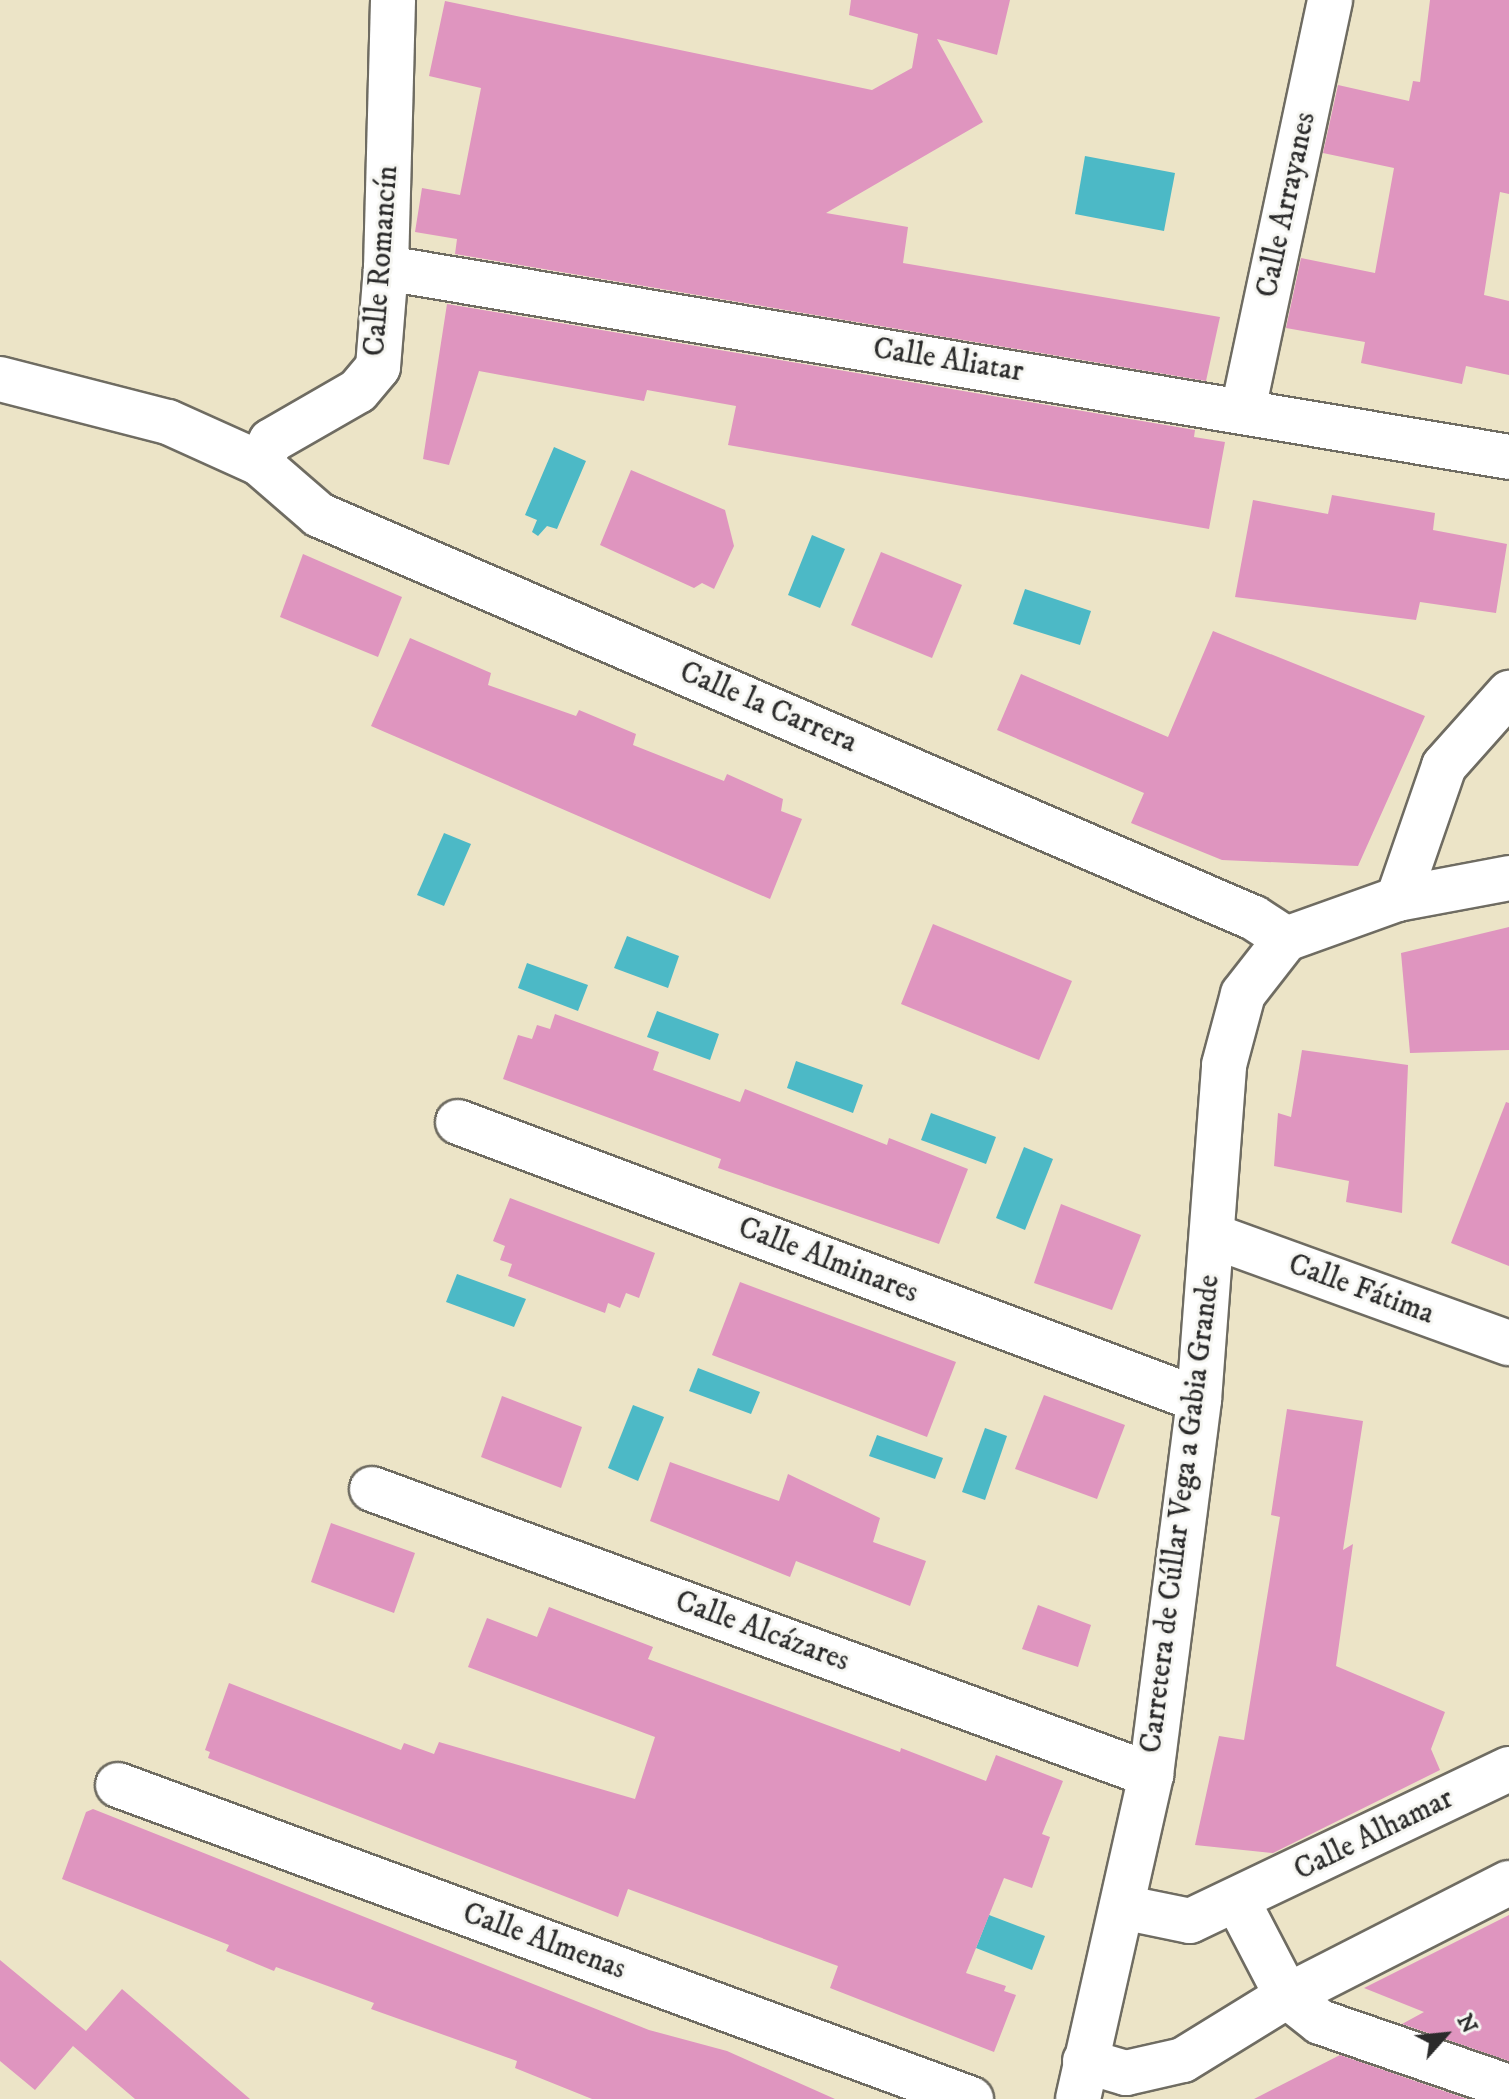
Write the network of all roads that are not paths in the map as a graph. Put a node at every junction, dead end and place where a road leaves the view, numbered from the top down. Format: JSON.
{"nodes":[{"id":1,"x":393,"y":0,"type":"edge"},
{"id":2,"x":1330,"y":0,"type":"edge"},
{"id":3,"x":386,"y":268,"type":"junction"},
{"id":4,"x":0,"y":379,"type":"edge"},
{"id":5,"x":1243,"y":410,"type":"junction"},
{"id":6,"x":1509,"y":457,"type":"edge"},
{"id":7,"x":259,"y":463,"type":"junction"},
{"id":8,"x":1509,"y":693,"type":"edge"},
{"id":9,"x":1509,"y":878,"type":"edge"},
{"id":10,"x":1398,"y":899,"type":"junction"},
{"id":11,"x":1286,"y":939,"type":"junction"},
{"id":12,"x":458,"y":1122,"type":"dead end"},
{"id":13,"x":1213,"y":1236,"type":"junction"},
{"id":14,"x":1509,"y":1343,"type":"edge"},
{"id":15,"x":1199,"y":1400,"type":"junction"},
{"id":16,"x":372,"y":1489,"type":"dead end"},
{"id":17,"x":1509,"y":1769,"type":"edge"},
{"id":18,"x":1151,"y":1775,"type":"junction"},
{"id":19,"x":118,"y":1785,"type":"dead end"},
{"id":20,"x":1509,"y":1883,"type":"edge"},
{"id":21,"x":1238,"y":1902,"type":"junction"},
{"id":22,"x":1122,"y":1907,"type":"junction"},
{"id":23,"x":1287,"y":1996,"type":"junction"},
{"id":24,"x":1082,"y":2080,"type":"edge"},
{"id":25,"x":1509,"y":2087,"type":"edge"},
{"id":26,"x":971,"y":2099,"type":"edge"}],
"edges":[{"from":1,"to":3,"type":"street","name":"Calle Romancín"},
{"from":2,"to":5,"type":"street","name":"Calle Arrayanes"},
{"from":3,"to":5,"type":"street","name":"Calle Aliatar"},
{"from":3,"to":7,"type":"street","name":"Calle Romancín"},
{"from":4,"to":7,"type":"street","name":"Calle la Carrera"},
{"from":5,"to":6,"type":"street","name":"Calle Aliatar"},
{"from":7,"to":11,"type":"street","name":"Calle la Carrera"},
{"from":8,"to":10,"type":"street"},
{"from":9,"to":10,"type":"street"},
{"from":10,"to":11,"type":"street"},
{"from":11,"to":13,"type":"street","name":"Carretera de Cúllar Vega a Gabia Grande"},
{"from":12,"to":15,"type":"street","name":"Calle Alminares"},
{"from":13,"to":14,"type":"street","name":"Calle Fátima"},
{"from":13,"to":15,"type":"street","name":"Carretera de Cúllar Vega a Gabia Grande"},
{"from":15,"to":18,"type":"street","name":"Carretera de Cúllar Vega a Gabia Grande"},
{"from":16,"to":18,"type":"street","name":"Calle Alcázares"},
{"from":17,"to":21,"type":"street","name":"Calle Alhamar"},
{"from":18,"to":22,"type":"street","name":"Carretera de Cúllar Vega a Gabia Grande"},
{"from":19,"to":26,"type":"street","name":"Calle Almenas"},
{"from":20,"to":23,"type":"street"},
{"from":21,"to":22,"type":"street","name":"Calle Alhamar"},
{"from":21,"to":23,"type":"street"},
{"from":22,"to":24,"type":"street","name":"Carretera de Cúllar Vega a Gabia Grande"},
{"from":23,"to":24,"type":"street"},
{"from":23,"to":25,"type":"street"}]}
